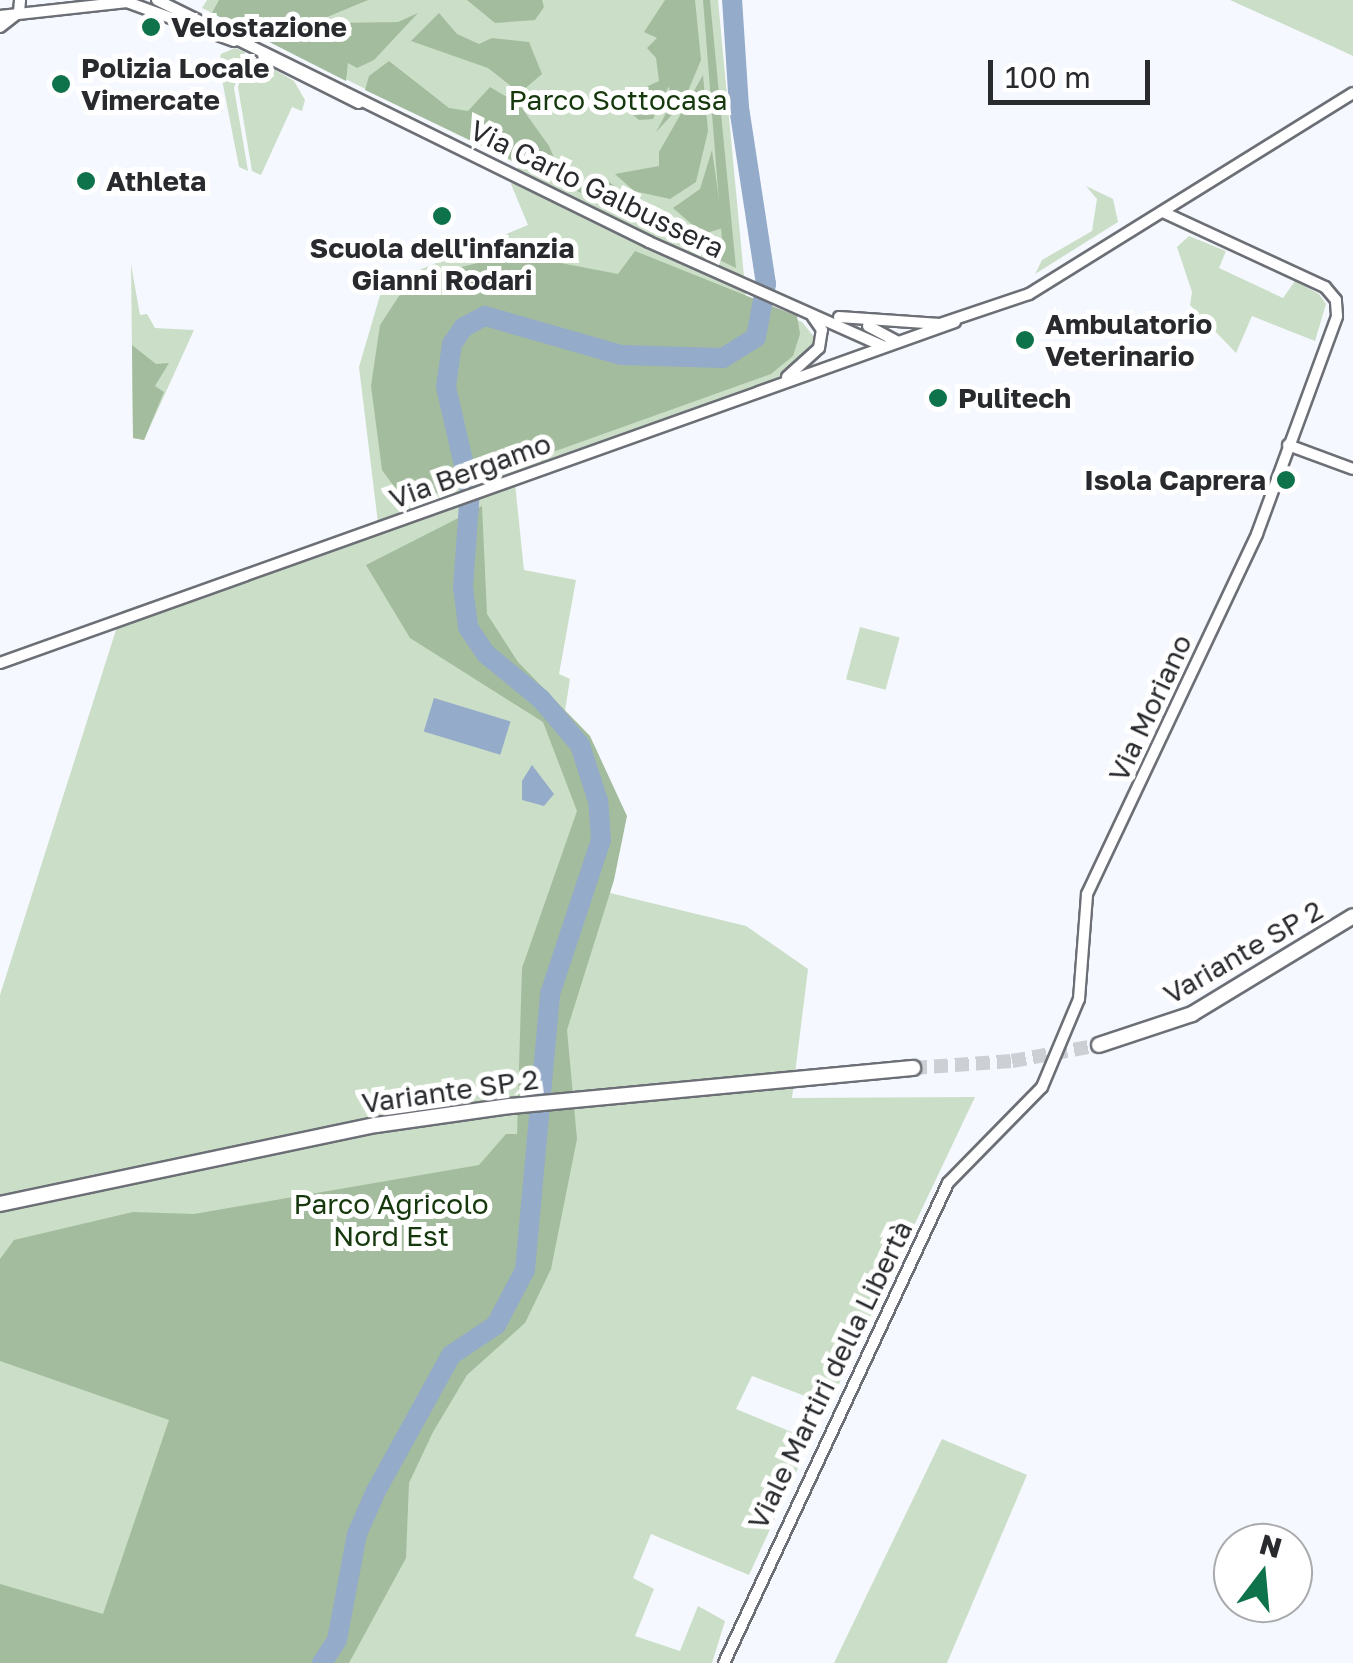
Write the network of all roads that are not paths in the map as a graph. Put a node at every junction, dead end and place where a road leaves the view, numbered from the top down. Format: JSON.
{"nodes":[{"id":1,"x":20,"y":0,"type":"edge"},
{"id":2,"x":158,"y":0,"type":"edge"},
{"id":3,"x":6,"y":17,"type":"edge"},
{"id":4,"x":0,"y":27,"type":"edge"},
{"id":5,"x":1353,"y":94,"type":"edge"},
{"id":6,"x":402,"y":120,"type":"junction"},
{"id":7,"x":1165,"y":213,"type":"junction"},
{"id":8,"x":774,"y":296,"type":"junction"},
{"id":9,"x":808,"y":314,"type":"junction"},
{"id":10,"x":838,"y":318,"type":"junction"},
{"id":11,"x":955,"y":322,"type":"junction"},
{"id":12,"x":898,"y":342,"type":"junction"},
{"id":13,"x":883,"y":346,"type":"junction"},
{"id":14,"x":777,"y":385,"type":"junction"},
{"id":15,"x":1289,"y":443,"type":"junction"},
{"id":16,"x":1353,"y":466,"type":"edge"},
{"id":17,"x":0,"y":663,"type":"edge"},
{"id":18,"x":1353,"y":916,"type":"edge"},
{"id":19,"x":1099,"y":1045,"type":"tunnel mouth"},
{"id":20,"x":913,"y":1068,"type":"tunnel mouth"},
{"id":21,"x":1006,"y":1128,"type":"joint"},
{"id":22,"x":0,"y":1204,"type":"edge"},
{"id":23,"x":724,"y":1663,"type":"edge"}],
"edges":[{"from":1,"to":3,"type":"street"},
{"from":2,"to":6,"type":"street","name":"Via Carlo Galbussera"},
{"from":3,"to":4,"type":"street"},
{"from":3,"to":6,"type":"street","name":"Via Carlo Galbussera"},
{"from":5,"to":7,"type":"street","name":"Via Carlo Galbussera"},
{"from":6,"to":8,"type":"street","name":"Via Carlo Galbussera"},
{"from":7,"to":11,"type":"street","name":"Via Carlo Galbussera"},
{"from":7,"to":15,"type":"street","name":"Via Moriano"},
{"from":8,"to":9,"type":"street","name":"Via Carlo Galbussera"},
{"from":8,"to":10,"type":"street","name":"Via Carlo Galbussera"},
{"from":9,"to":13,"type":"street","name":"Via Carlo Galbussera"},
{"from":9,"to":14,"type":"street"},
{"from":10,"to":11,"type":"street","name":"Via Carlo Galbussera"},
{"from":10,"to":12,"type":"street","name":"Via Carlo Galbussera"},
{"from":11,"to":12,"type":"street","name":"Via Bergamo"},
{"from":12,"to":13,"type":"street","name":"Via Bergamo"},
{"from":13,"to":14,"type":"street","name":"Via Bergamo"},
{"from":14,"to":17,"type":"street","name":"Via Bergamo"},
{"from":15,"to":16,"type":"street"},
{"from":15,"to":21,"type":"street","name":"Via Moriano"},
{"from":18,"to":19,"type":"main road","name":"Variante SP 2"},
{"from":20,"to":22,"type":"main road","name":"Variante SP 2"},
{"from":21,"to":23,"type":"street","name":"Viale Martiri della Libertà"}]}
